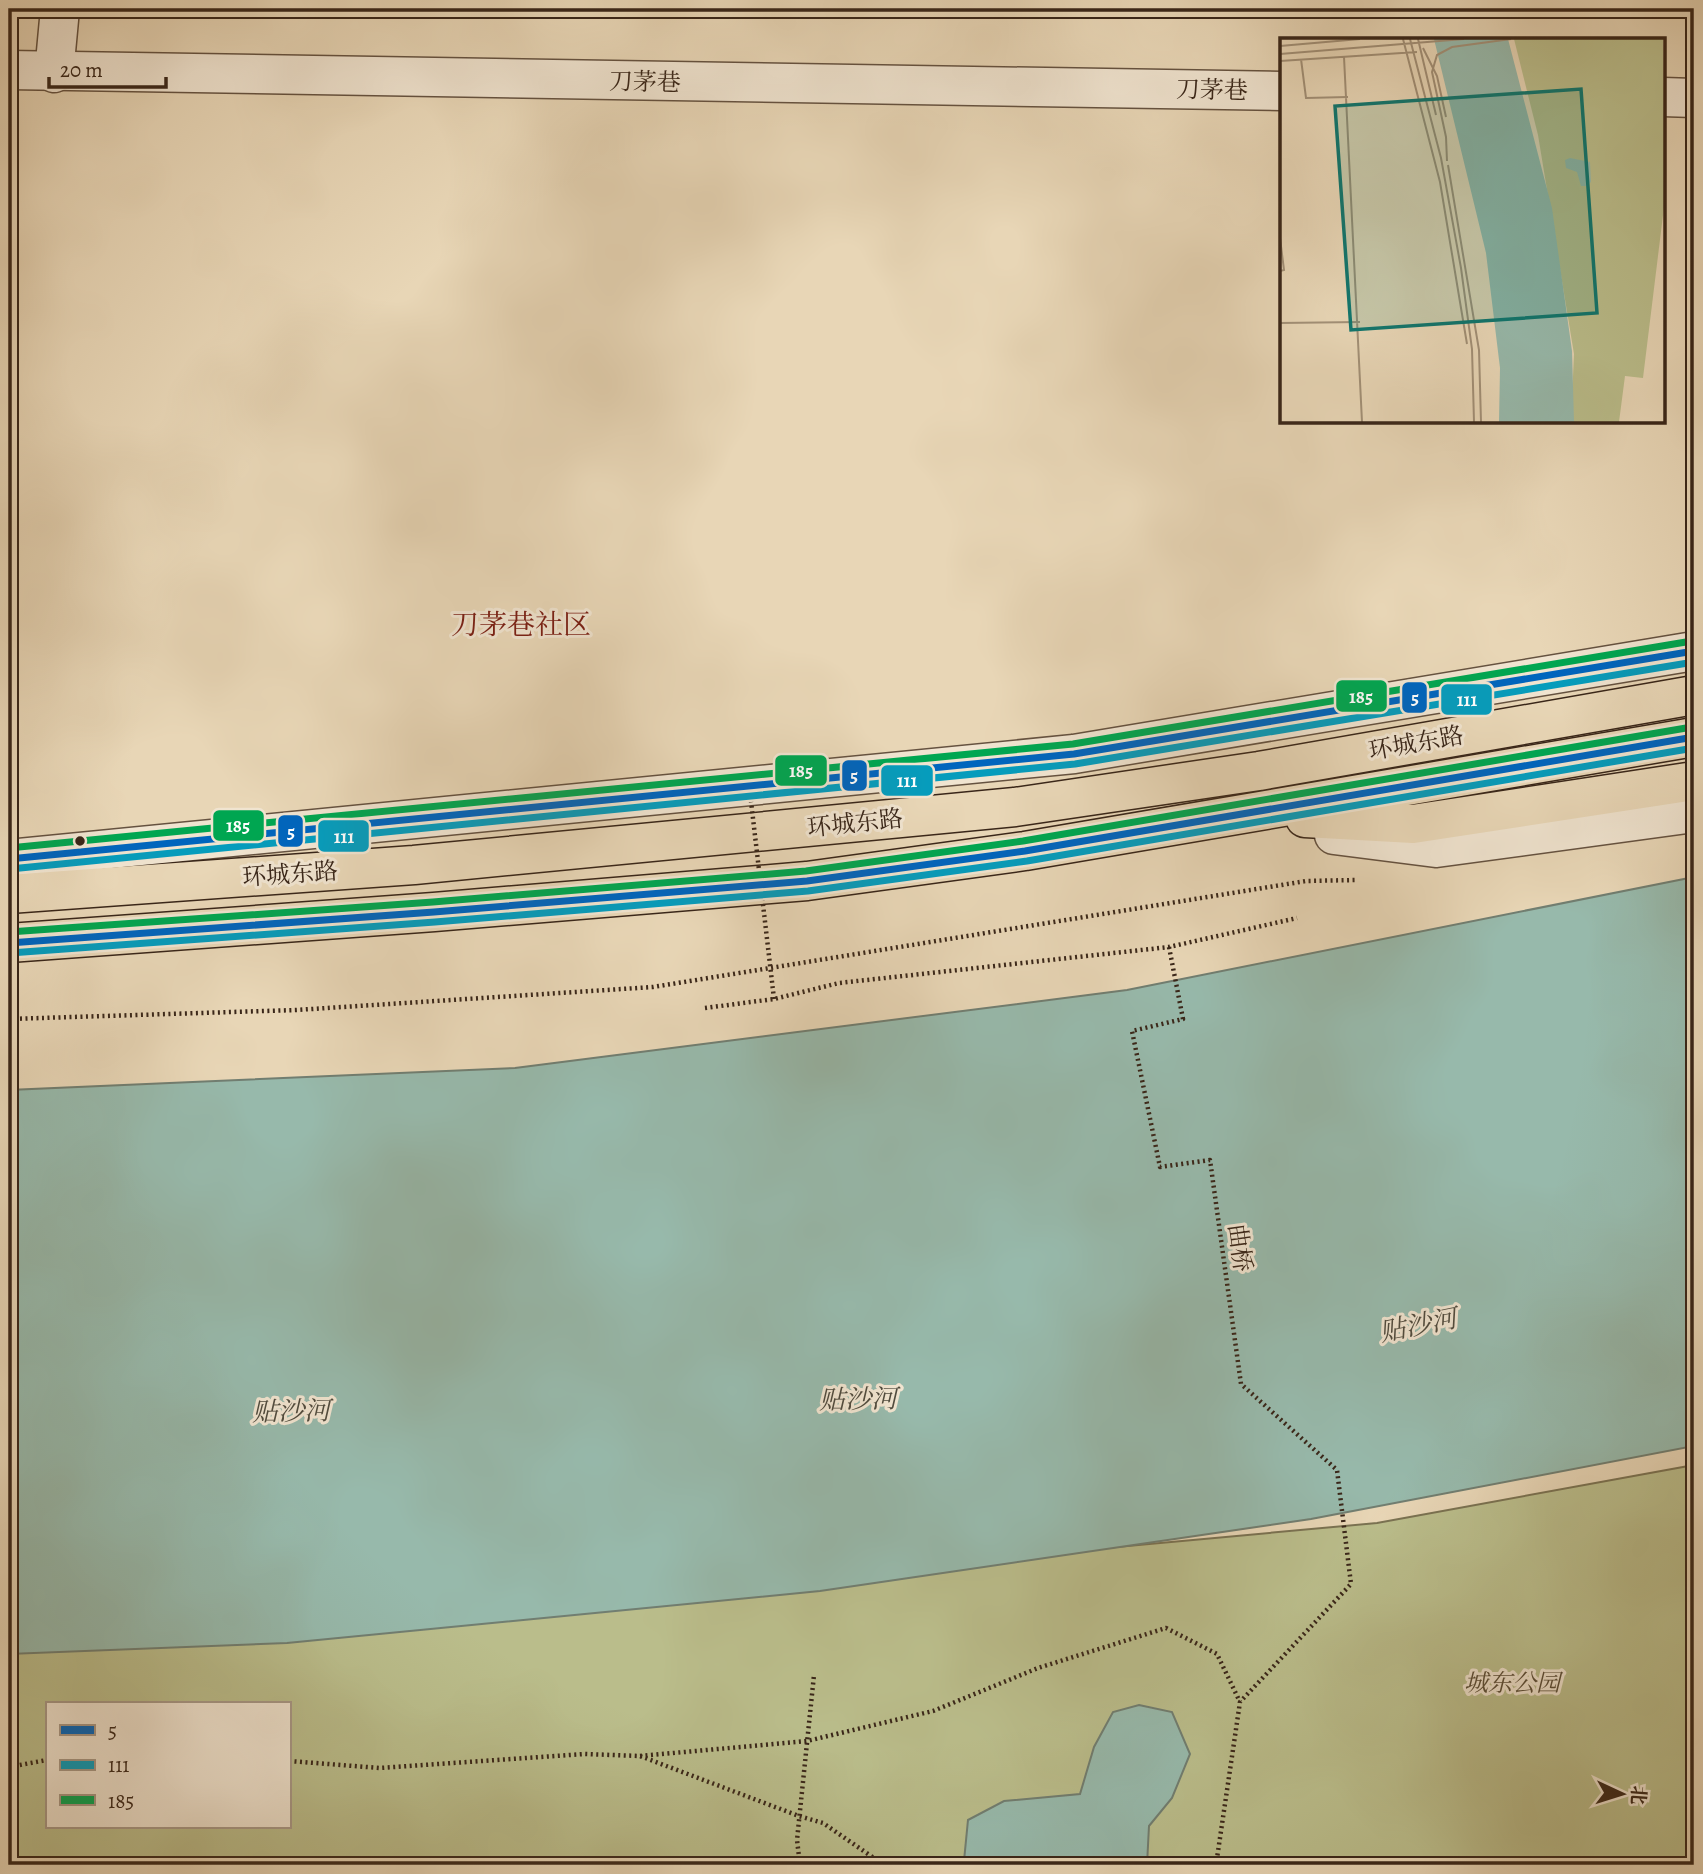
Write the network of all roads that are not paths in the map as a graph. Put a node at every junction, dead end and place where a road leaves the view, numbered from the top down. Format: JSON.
{"nodes":[{"id":1,"x":60,"y":9,"type":"edge"},
{"id":2,"x":9,"y":70,"type":"edge"},
{"id":3,"x":54,"y":73,"type":"junction"},
{"id":4,"x":1280,"y":91,"type":"edge"},
{"id":5,"x":1664,"y":97,"type":"edge"},
{"id":6,"x":1694,"y":98,"type":"edge"},
{"id":7,"x":1694,"y":651,"type":"edge"},
{"id":8,"x":1694,"y":695,"type":"edge"},
{"id":9,"x":1694,"y":737,"type":"edge"},
{"id":10,"x":1694,"y":781,"type":"edge"},
{"id":11,"x":1694,"y":813,"type":"edge"},
{"id":12,"x":1233,"y":814,"type":"junction"},
{"id":13,"x":9,"y":859,"type":"edge"},
{"id":14,"x":9,"y":894,"type":"edge"},
{"id":15,"x":9,"y":943,"type":"edge"}],
"edges":[{"from":1,"to":3,"type":"street"},
{"from":2,"to":3,"type":"street","name":"刀茅巷"},
{"from":3,"to":4,"type":"street","name":"刀茅巷"},
{"from":5,"to":6,"type":"street"},
{"from":7,"to":13,"type":"street","name":"环城东路"},
{"from":8,"to":14,"type":"main road","name":"环城东路"},
{"from":9,"to":12,"type":"main road","name":"环城东路"},
{"from":10,"to":12,"type":"main road"},
{"from":11,"to":12,"type":"street","name":"环城东路"},
{"from":12,"to":15,"type":"main road","name":"环城东路"}]}
